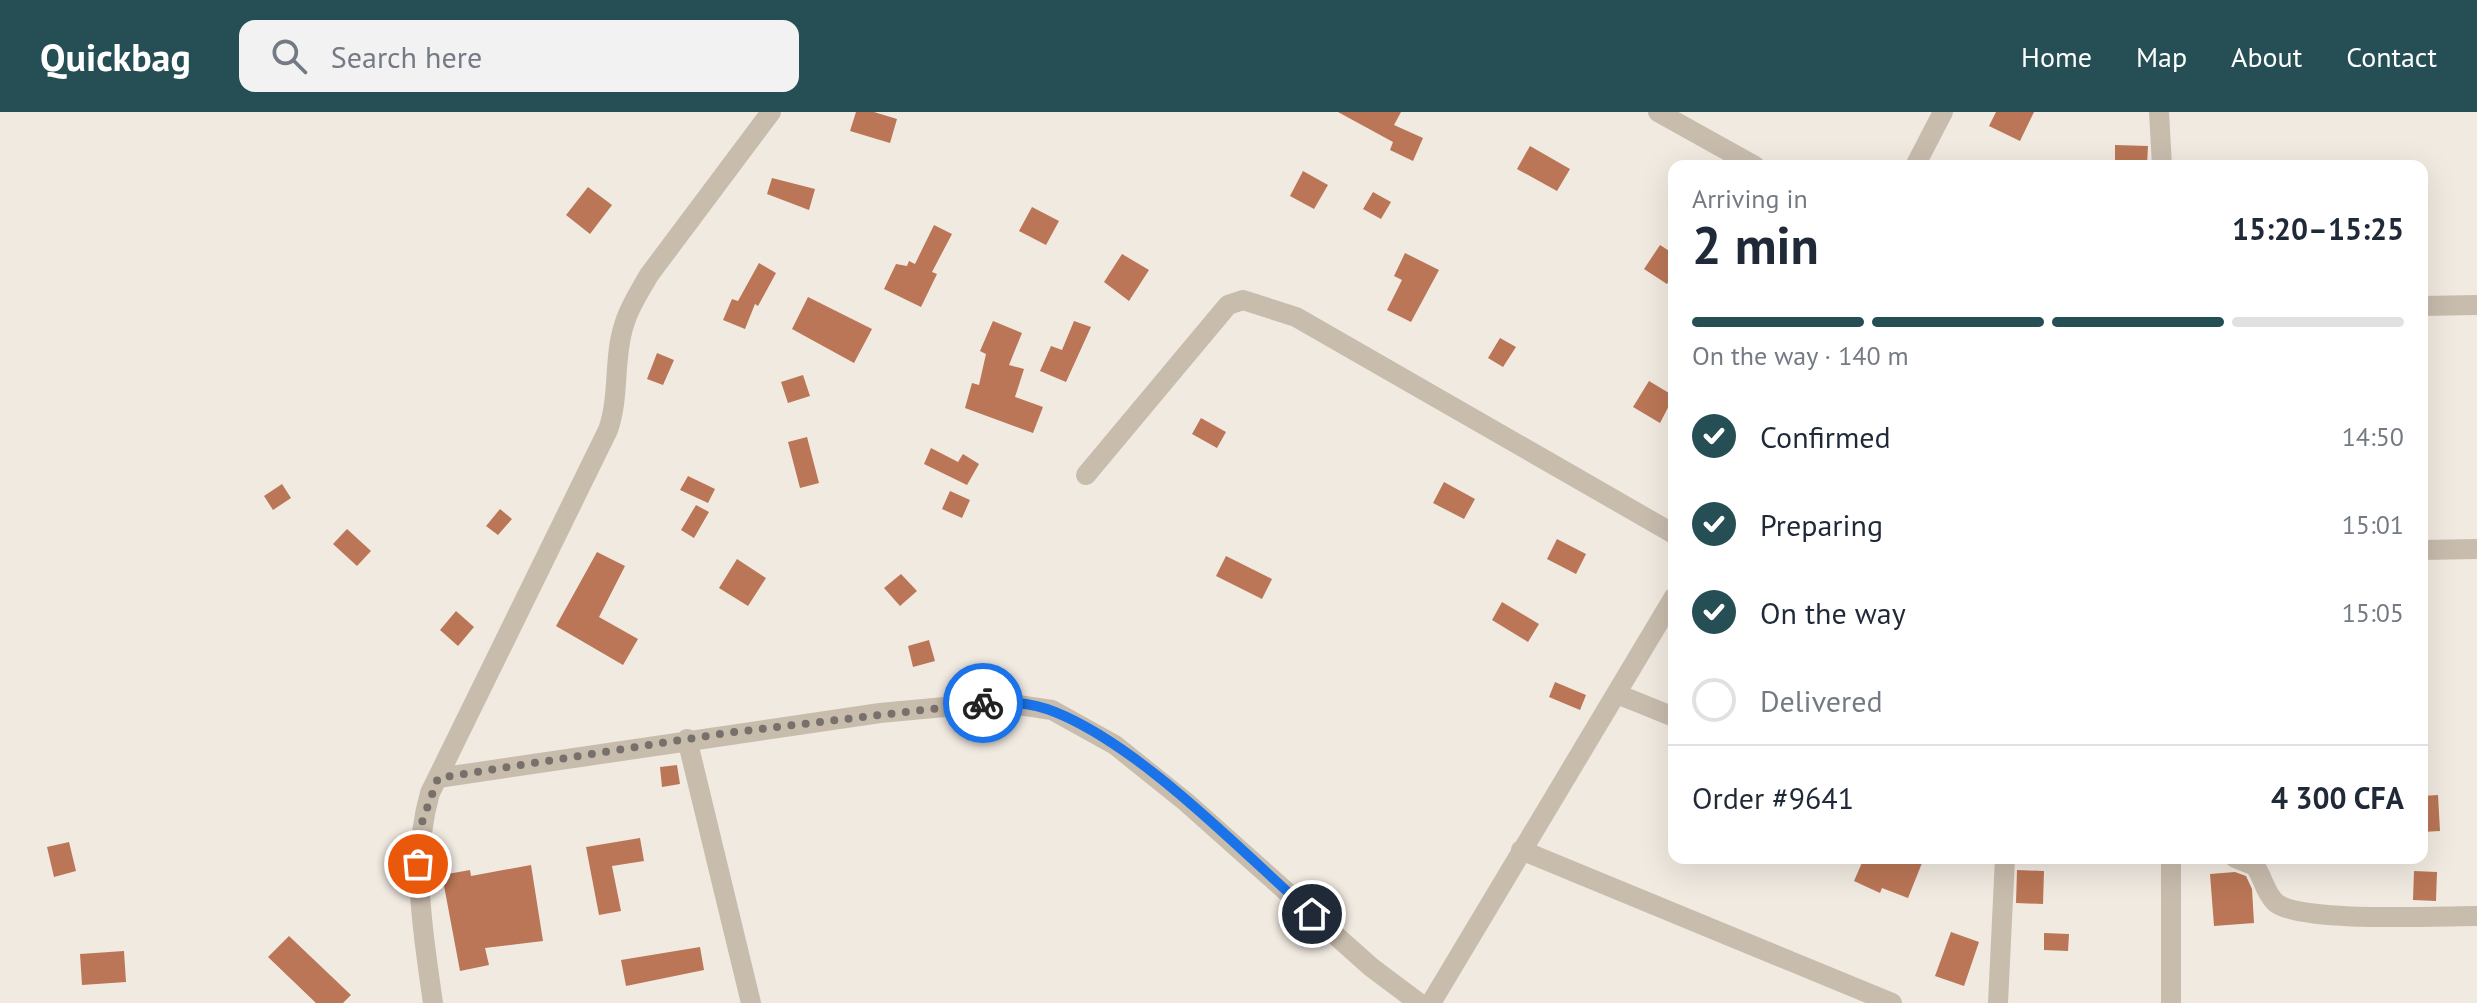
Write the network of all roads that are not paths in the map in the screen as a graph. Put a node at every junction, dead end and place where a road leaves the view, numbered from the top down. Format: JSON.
{"nodes":[{"id":1,"x":771,"y":112,"type":"edge"},
{"id":2,"x":1658,"y":112,"type":"edge"},
{"id":3,"x":1943,"y":112,"type":"edge"},
{"id":4,"x":2159,"y":112,"type":"edge"},
{"id":5,"x":1744,"y":160,"type":"edge"},
{"id":6,"x":1918,"y":160,"type":"edge"},
{"id":7,"x":2162,"y":160,"type":"edge"},
{"id":8,"x":2477,"y":305,"type":"edge"},
{"id":9,"x":2428,"y":306,"type":"edge"},
{"id":10,"x":1086,"y":475,"type":"dead end"},
{"id":11,"x":1668,"y":531,"type":"edge"},
{"id":12,"x":2477,"y":549,"type":"edge"},
{"id":13,"x":2428,"y":550,"type":"edge"},
{"id":14,"x":1668,"y":607,"type":"edge"},
{"id":15,"x":1617,"y":694,"type":"junction"},
{"id":16,"x":1668,"y":715,"type":"edge"},
{"id":17,"x":687,"y":739,"type":"junction"},
{"id":18,"x":438,"y":778,"type":"junction"},
{"id":19,"x":1521,"y":850,"type":"junction"},
{"id":20,"x":2005,"y":864,"type":"edge"},
{"id":21,"x":2171,"y":864,"type":"edge"},
{"id":22,"x":2250,"y":864,"type":"edge"},
{"id":23,"x":2477,"y":916,"type":"edge"},
{"id":24,"x":433,"y":1003,"type":"edge"},
{"id":25,"x":751,"y":1003,"type":"edge"},
{"id":26,"x":1419,"y":1003,"type":"edge"},
{"id":27,"x":1431,"y":1003,"type":"edge"},
{"id":28,"x":1892,"y":1003,"type":"edge"},
{"id":29,"x":1998,"y":1003,"type":"edge"},
{"id":30,"x":2171,"y":1003,"type":"edge"}],
"edges":[{"from":1,"to":18,"type":"street"},
{"from":2,"to":5,"type":"street"},
{"from":3,"to":6,"type":"street"},
{"from":4,"to":7,"type":"street"},
{"from":8,"to":9,"type":"street"},
{"from":10,"to":11,"type":"street"},
{"from":12,"to":13,"type":"street"},
{"from":14,"to":15,"type":"street"},
{"from":15,"to":16,"type":"street"},
{"from":15,"to":19,"type":"street"},
{"from":17,"to":18,"type":"street"},
{"from":17,"to":25,"type":"street"},
{"from":17,"to":26,"type":"street"},
{"from":18,"to":24,"type":"street"},
{"from":19,"to":27,"type":"street"},
{"from":19,"to":28,"type":"street"},
{"from":20,"to":29,"type":"street"},
{"from":21,"to":30,"type":"street"},
{"from":22,"to":23,"type":"street"}]}
